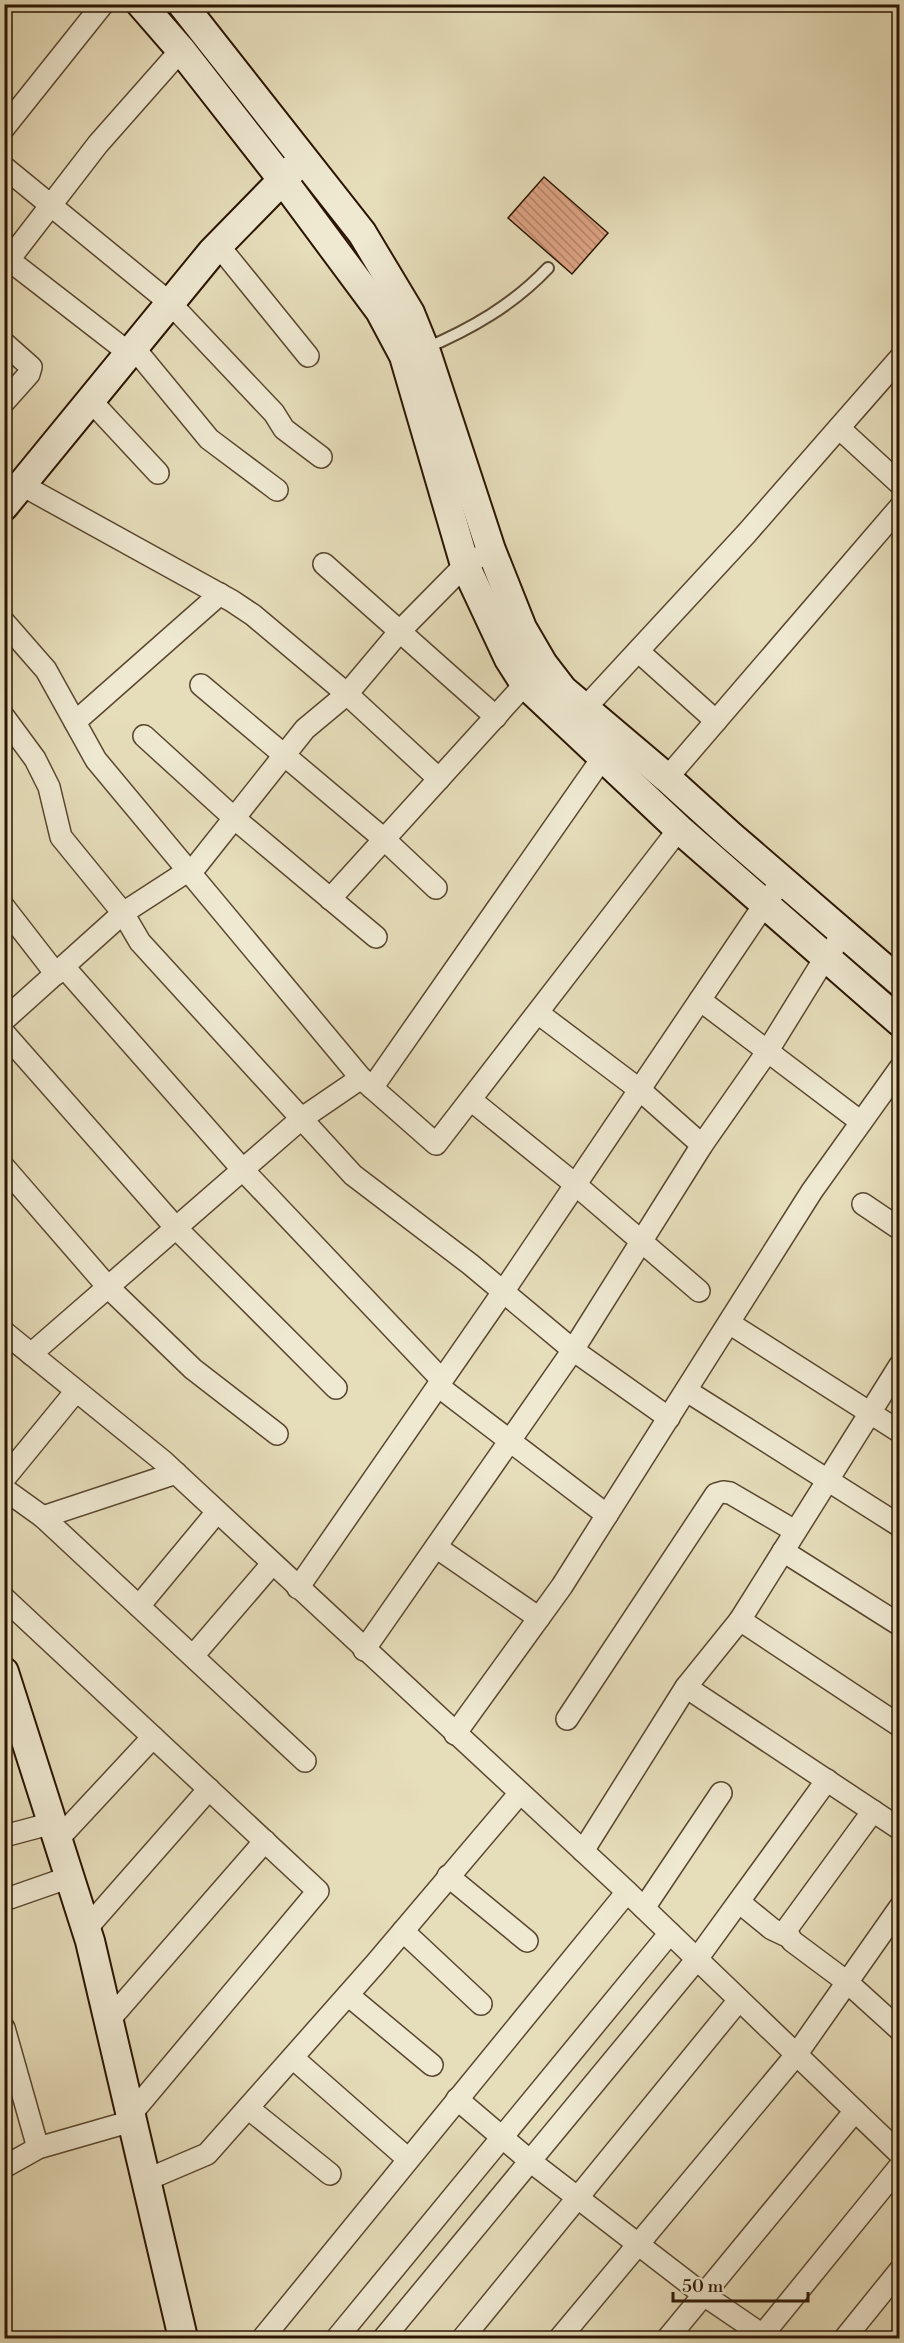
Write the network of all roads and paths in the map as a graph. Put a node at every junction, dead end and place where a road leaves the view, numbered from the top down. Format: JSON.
{"nodes":[{"id":1,"x":103,"y":4,"type":"edge"},
{"id":2,"x":141,"y":4,"type":"edge"},
{"id":3,"x":182,"y":4,"type":"edge"},
{"id":4,"x":181,"y":50,"type":"junction"},
{"id":5,"x":4,"y":128,"type":"edge"},
{"id":6,"x":303,"y":159,"type":"junction"},
{"id":7,"x":4,"y":167,"type":"edge"},
{"id":8,"x":282,"y":180,"type":"junction"},
{"id":9,"x":50,"y":206,"type":"junction"},
{"id":10,"x":218,"y":245,"type":"junction"},
{"id":11,"x":7,"y":263,"type":"edge"},
{"id":12,"x":548,"y":268,"type":"dead end"},
{"id":13,"x":170,"y":303,"type":"junction"},
{"id":14,"x":4,"y":343,"type":"edge"},
{"id":15,"x":131,"y":351,"type":"junction"},
{"id":16,"x":414,"y":352,"type":"junction"},
{"id":17,"x":308,"y":356,"type":"dead end"},
{"id":18,"x":900,"y":358,"type":"edge"},
{"id":19,"x":91,"y":401,"type":"junction"},
{"id":20,"x":4,"y":402,"type":"edge"},
{"id":21,"x":839,"y":428,"type":"junction"},
{"id":22,"x":321,"y":457,"type":"dead end"},
{"id":23,"x":158,"y":473,"type":"dead end"},
{"id":24,"x":900,"y":484,"type":"edge"},
{"id":25,"x":277,"y":490,"type":"dead end"},
{"id":26,"x":13,"y":495,"type":"edge"},
{"id":27,"x":900,"y":507,"type":"edge"},
{"id":28,"x":491,"y":550,"type":"junction"},
{"id":29,"x":324,"y":564,"type":"dead end"},
{"id":30,"x":465,"y":565,"type":"junction"},
{"id":31,"x":220,"y":594,"type":"junction"},
{"id":32,"x":4,"y":622,"type":"edge"},
{"id":33,"x":400,"y":631,"type":"junction"},
{"id":34,"x":638,"y":651,"type":"junction"},
{"id":35,"x":536,"y":676,"type":"junction"},
{"id":36,"x":201,"y":685,"type":"dead end"},
{"id":37,"x":347,"y":694,"type":"junction"},
{"id":38,"x":586,"y":707,"type":"junction"},
{"id":39,"x":4,"y":717,"type":"edge"},
{"id":40,"x":496,"y":717,"type":"junction"},
{"id":41,"x":716,"y":721,"type":"junction"},
{"id":42,"x":75,"y":722,"type":"junction"},
{"id":43,"x":144,"y":736,"type":"dead end"},
{"id":44,"x":610,"y":747,"type":"junction"},
{"id":45,"x":284,"y":755,"type":"junction"},
{"id":46,"x":667,"y":778,"type":"junction"},
{"id":47,"x":439,"y":780,"type":"junction"},
{"id":48,"x":234,"y":818,"type":"junction"},
{"id":49,"x":718,"y":824,"type":"junction"},
{"id":50,"x":689,"y":838,"type":"junction"},
{"id":51,"x":385,"y":840,"type":"junction"},
{"id":52,"x":189,"y":870,"type":"junction"},
{"id":53,"x":782,"y":881,"type":"junction"},
{"id":54,"x":436,"y":888,"type":"dead end"},
{"id":55,"x":330,"y":899,"type":"junction"},
{"id":56,"x":764,"y":904,"type":"junction"},
{"id":57,"x":4,"y":907,"type":"edge"},
{"id":58,"x":123,"y":913,"type":"junction"},
{"id":59,"x":844,"y":934,"type":"junction"},
{"id":60,"x":376,"y":937,"type":"dead end"},
{"id":61,"x":825,"y":958,"type":"junction"},
{"id":62,"x":60,"y":970,"type":"junction"},
{"id":63,"x":900,"y":982,"type":"edge"},
{"id":64,"x":700,"y":1000,"type":"junction"},
{"id":65,"x":538,"y":1013,"type":"junction"},
{"id":66,"x":4,"y":1020,"type":"edge"},
{"id":67,"x":900,"y":1022,"type":"edge"},
{"id":68,"x":4,"y":1033,"type":"edge"},
{"id":69,"x":767,"y":1052,"type":"junction"},
{"id":70,"x":900,"y":1068,"type":"edge"},
{"id":71,"x":367,"y":1083,"type":"junction"},
{"id":72,"x":640,"y":1090,"type":"junction"},
{"id":73,"x":471,"y":1100,"type":"junction"},
{"id":74,"x":301,"y":1119,"type":"junction"},
{"id":75,"x":861,"y":1122,"type":"junction"},
{"id":76,"x":702,"y":1145,"type":"junction"},
{"id":77,"x":4,"y":1167,"type":"edge"},
{"id":78,"x":243,"y":1170,"type":"junction"},
{"id":79,"x":576,"y":1185,"type":"junction"},
{"id":80,"x":864,"y":1204,"type":"dead end"},
{"id":81,"x":176,"y":1228,"type":"junction"},
{"id":82,"x":900,"y":1229,"type":"edge"},
{"id":83,"x":642,"y":1240,"type":"junction"},
{"id":84,"x":108,"y":1287,"type":"junction"},
{"id":85,"x":699,"y":1291,"type":"dead end"},
{"id":86,"x":503,"y":1292,"type":"junction"},
{"id":87,"x":729,"y":1323,"type":"junction"},
{"id":88,"x":4,"y":1332,"type":"edge"},
{"id":89,"x":573,"y":1350,"type":"junction"},
{"id":90,"x":31,"y":1354,"type":"junction"},
{"id":91,"x":900,"y":1365,"type":"edge"},
{"id":92,"x":440,"y":1383,"type":"junction"},
{"id":93,"x":336,"y":1388,"type":"dead end"},
{"id":94,"x":76,"y":1391,"type":"junction"},
{"id":95,"x":687,"y":1391,"type":"junction"},
{"id":96,"x":869,"y":1412,"type":"junction"},
{"id":97,"x":669,"y":1418,"type":"junction"},
{"id":98,"x":900,"y":1432,"type":"edge"},
{"id":99,"x":277,"y":1434,"type":"dead end"},
{"id":100,"x":508,"y":1442,"type":"junction"},
{"id":101,"x":176,"y":1473,"type":"junction"},
{"id":102,"x":4,"y":1479,"type":"edge"},
{"id":103,"x":827,"y":1480,"type":"junction"},
{"id":104,"x":4,"y":1489,"type":"edge"},
{"id":105,"x":217,"y":1512,"type":"junction"},
{"id":106,"x":607,"y":1515,"type":"junction"},
{"id":107,"x":43,"y":1517,"type":"junction"},
{"id":108,"x":900,"y":1526,"type":"edge"},
{"id":109,"x":795,"y":1531,"type":"junction"},
{"id":110,"x":436,"y":1547,"type":"junction"},
{"id":111,"x":783,"y":1551,"type":"junction"},
{"id":112,"x":272,"y":1564,"type":"junction"},
{"id":113,"x":298,"y":1588,"type":"junction"},
{"id":114,"x":4,"y":1598,"type":"edge"},
{"id":115,"x":139,"y":1606,"type":"junction"},
{"id":116,"x":539,"y":1618,"type":"junction"},
{"id":117,"x":740,"y":1620,"type":"junction"},
{"id":118,"x":900,"y":1625,"type":"edge"},
{"id":119,"x":364,"y":1650,"type":"junction"},
{"id":120,"x":193,"y":1656,"type":"junction"},
{"id":121,"x":4,"y":1671,"type":"edge"},
{"id":122,"x":686,"y":1687,"type":"junction"},
{"id":123,"x":567,"y":1719,"type":"dead end"},
{"id":124,"x":900,"y":1726,"type":"edge"},
{"id":125,"x":455,"y":1734,"type":"junction"},
{"id":126,"x":153,"y":1737,"type":"junction"},
{"id":127,"x":305,"y":1761,"type":"dead end"},
{"id":128,"x":827,"y":1780,"type":"junction"},
{"id":129,"x":209,"y":1789,"type":"junction"},
{"id":130,"x":520,"y":1793,"type":"junction"},
{"id":131,"x":721,"y":1793,"type":"dead end"},
{"id":132,"x":873,"y":1811,"type":"junction"},
{"id":133,"x":900,"y":1829,"type":"edge"},
{"id":134,"x":55,"y":1831,"type":"junction"},
{"id":135,"x":4,"y":1836,"type":"edge"},
{"id":136,"x":265,"y":1841,"type":"junction"},
{"id":137,"x":583,"y":1851,"type":"junction"},
{"id":138,"x":448,"y":1876,"type":"junction"},
{"id":139,"x":70,"y":1877,"type":"junction"},
{"id":140,"x":627,"y":1892,"type":"junction"},
{"id":141,"x":4,"y":1900,"type":"edge"},
{"id":142,"x":739,"y":1902,"type":"junction"},
{"id":143,"x":644,"y":1908,"type":"junction"},
{"id":144,"x":897,"y":1915,"type":"edge"},
{"id":145,"x":86,"y":1929,"type":"junction"},
{"id":146,"x":403,"y":1931,"type":"junction"},
{"id":147,"x":670,"y":1933,"type":"junction"},
{"id":148,"x":789,"y":1937,"type":"junction"},
{"id":149,"x":527,"y":1941,"type":"dead end"},
{"id":150,"x":697,"y":1959,"type":"junction"},
{"id":151,"x":847,"y":1982,"type":"junction"},
{"id":152,"x":348,"y":1995,"type":"junction"},
{"id":153,"x":739,"y":2000,"type":"junction"},
{"id":154,"x":481,"y":2004,"type":"dead end"},
{"id":155,"x":109,"y":2020,"type":"junction"},
{"id":156,"x":900,"y":2030,"type":"edge"},
{"id":157,"x":6,"y":2040,"type":"edge"},
{"id":158,"x":796,"y":2055,"type":"junction"},
{"id":159,"x":293,"y":2058,"type":"junction"},
{"id":160,"x":432,"y":2065,"type":"dead end"},
{"id":161,"x":457,"y":2099,"type":"junction"},
{"id":162,"x":248,"y":2108,"type":"junction"},
{"id":163,"x":855,"y":2111,"type":"junction"},
{"id":164,"x":131,"y":2117,"type":"junction"},
{"id":165,"x":502,"y":2138,"type":"junction"},
{"id":166,"x":38,"y":2148,"type":"junction"},
{"id":167,"x":900,"y":2154,"type":"edge"},
{"id":168,"x":408,"y":2159,"type":"junction"},
{"id":169,"x":530,"y":2161,"type":"junction"},
{"id":170,"x":900,"y":2166,"type":"edge"},
{"id":171,"x":4,"y":2167,"type":"edge"},
{"id":172,"x":330,"y":2174,"type":"dead end"},
{"id":173,"x":146,"y":2180,"type":"junction"},
{"id":174,"x":578,"y":2197,"type":"junction"},
{"id":175,"x":639,"y":2244,"type":"junction"},
{"id":176,"x":900,"y":2270,"type":"edge"},
{"id":177,"x":704,"y":2295,"type":"junction"},
{"id":178,"x":763,"y":2337,"type":"edge"},
{"id":179,"x":183,"y":2338,"type":"edge"},
{"id":180,"x":263,"y":2338,"type":"edge"},
{"id":181,"x":337,"y":2338,"type":"edge"},
{"id":182,"x":384,"y":2338,"type":"edge"},
{"id":183,"x":463,"y":2338,"type":"edge"},
{"id":184,"x":560,"y":2338,"type":"edge"},
{"id":185,"x":668,"y":2338,"type":"edge"},
{"id":186,"x":845,"y":2338,"type":"edge"}],
"edges":[{"from":1,"to":5,"type":"street"},
{"from":2,"to":4,"type":"main road"},
{"from":3,"to":6,"type":"main road"},
{"from":4,"to":8,"type":"main road"},
{"from":4,"to":9,"type":"street"},
{"from":6,"to":8,"type":"main road"},
{"from":6,"to":16,"type":"main road"},
{"from":7,"to":9,"type":"street"},
{"from":8,"to":10,"type":"main road"},
{"from":8,"to":16,"type":"main road"},
{"from":9,"to":11,"type":"street"},
{"from":9,"to":13,"type":"street"},
{"from":10,"to":13,"type":"main road"},
{"from":10,"to":17,"type":"street"},
{"from":11,"to":15,"type":"street"},
{"from":12,"to":16,"type":"lane"},
{"from":13,"to":15,"type":"main road"},
{"from":13,"to":22,"type":"street"},
{"from":14,"to":20,"type":"street"},
{"from":15,"to":19,"type":"main road"},
{"from":15,"to":25,"type":"street"},
{"from":16,"to":28,"type":"main road"},
{"from":16,"to":30,"type":"main road"},
{"from":18,"to":21,"type":"street"},
{"from":19,"to":23,"type":"street"},
{"from":19,"to":26,"type":"main road"},
{"from":21,"to":24,"type":"street"},
{"from":21,"to":34,"type":"street"},
{"from":26,"to":31,"type":"street"},
{"from":27,"to":41,"type":"street"},
{"from":28,"to":30,"type":"street"},
{"from":28,"to":35,"type":"main road"},
{"from":29,"to":33,"type":"street"},
{"from":30,"to":33,"type":"street"},
{"from":30,"to":35,"type":"main road"},
{"from":31,"to":37,"type":"street"},
{"from":31,"to":42,"type":"street"},
{"from":32,"to":42,"type":"street"},
{"from":33,"to":37,"type":"street"},
{"from":33,"to":40,"type":"street"},
{"from":34,"to":38,"type":"street"},
{"from":34,"to":41,"type":"street"},
{"from":35,"to":38,"type":"main road"},
{"from":35,"to":40,"type":"street"},
{"from":35,"to":44,"type":"main road"},
{"from":36,"to":45,"type":"street"},
{"from":37,"to":45,"type":"street"},
{"from":37,"to":47,"type":"street"},
{"from":38,"to":44,"type":"main road"},
{"from":39,"to":58,"type":"street"},
{"from":40,"to":47,"type":"street"},
{"from":41,"to":46,"type":"street"},
{"from":42,"to":52,"type":"street"},
{"from":43,"to":48,"type":"street"},
{"from":44,"to":46,"type":"main road"},
{"from":44,"to":50,"type":"main road"},
{"from":44,"to":71,"type":"street"},
{"from":45,"to":48,"type":"street"},
{"from":45,"to":51,"type":"street"},
{"from":46,"to":49,"type":"main road"},
{"from":47,"to":51,"type":"street"},
{"from":48,"to":52,"type":"street"},
{"from":48,"to":55,"type":"street"},
{"from":49,"to":50,"type":"main road"},
{"from":49,"to":53,"type":"main road"},
{"from":50,"to":56,"type":"main road"},
{"from":50,"to":65,"type":"street"},
{"from":51,"to":54,"type":"street"},
{"from":51,"to":55,"type":"street"},
{"from":52,"to":58,"type":"street"},
{"from":52,"to":71,"type":"street"},
{"from":53,"to":56,"type":"street"},
{"from":53,"to":59,"type":"main road"},
{"from":55,"to":60,"type":"street"},
{"from":56,"to":61,"type":"main road"},
{"from":56,"to":64,"type":"street"},
{"from":57,"to":62,"type":"street"},
{"from":58,"to":62,"type":"street"},
{"from":58,"to":74,"type":"street"},
{"from":59,"to":61,"type":"street"},
{"from":59,"to":63,"type":"main road"},
{"from":61,"to":67,"type":"main road"},
{"from":61,"to":69,"type":"street"},
{"from":62,"to":66,"type":"street"},
{"from":62,"to":78,"type":"street"},
{"from":64,"to":69,"type":"street"},
{"from":64,"to":72,"type":"street"},
{"from":65,"to":72,"type":"street"},
{"from":65,"to":73,"type":"street"},
{"from":68,"to":81,"type":"street"},
{"from":69,"to":75,"type":"street"},
{"from":69,"to":76,"type":"street"},
{"from":70,"to":75,"type":"street"},
{"from":71,"to":73,"type":"street"},
{"from":71,"to":74,"type":"street"},
{"from":72,"to":76,"type":"street"},
{"from":72,"to":79,"type":"street"},
{"from":73,"to":79,"type":"street"},
{"from":74,"to":78,"type":"street"},
{"from":74,"to":86,"type":"street"},
{"from":75,"to":87,"type":"street"},
{"from":76,"to":83,"type":"street"},
{"from":77,"to":84,"type":"street"},
{"from":78,"to":81,"type":"street"},
{"from":78,"to":92,"type":"street"},
{"from":79,"to":83,"type":"street"},
{"from":79,"to":86,"type":"street"},
{"from":80,"to":82,"type":"street"},
{"from":81,"to":84,"type":"street"},
{"from":81,"to":93,"type":"street"},
{"from":83,"to":85,"type":"street"},
{"from":83,"to":89,"type":"street"},
{"from":84,"to":90,"type":"street"},
{"from":84,"to":99,"type":"street"},
{"from":86,"to":89,"type":"street"},
{"from":86,"to":92,"type":"street"},
{"from":87,"to":95,"type":"street"},
{"from":87,"to":96,"type":"street"},
{"from":88,"to":90,"type":"street"},
{"from":89,"to":97,"type":"street"},
{"from":89,"to":100,"type":"street"},
{"from":90,"to":94,"type":"street"},
{"from":91,"to":96,"type":"street"},
{"from":92,"to":100,"type":"street"},
{"from":92,"to":113,"type":"street"},
{"from":94,"to":101,"type":"street"},
{"from":94,"to":102,"type":"street"},
{"from":95,"to":97,"type":"street"},
{"from":95,"to":103,"type":"street"},
{"from":96,"to":98,"type":"street"},
{"from":96,"to":103,"type":"street"},
{"from":97,"to":106,"type":"street"},
{"from":100,"to":106,"type":"street"},
{"from":100,"to":110,"type":"street"},
{"from":101,"to":105,"type":"street"},
{"from":101,"to":107,"type":"street"},
{"from":103,"to":108,"type":"street"},
{"from":103,"to":109,"type":"street"},
{"from":104,"to":107,"type":"street"},
{"from":105,"to":112,"type":"street"},
{"from":105,"to":115,"type":"street"},
{"from":106,"to":116,"type":"street"},
{"from":107,"to":115,"type":"street"},
{"from":109,"to":111,"type":"street"},
{"from":109,"to":123,"type":"street"},
{"from":110,"to":116,"type":"street"},
{"from":110,"to":119,"type":"street"},
{"from":111,"to":117,"type":"street"},
{"from":111,"to":118,"type":"street"},
{"from":112,"to":113,"type":"street"},
{"from":112,"to":120,"type":"street"},
{"from":113,"to":119,"type":"street"},
{"from":114,"to":126,"type":"street"},
{"from":115,"to":120,"type":"street"},
{"from":116,"to":125,"type":"street"},
{"from":117,"to":122,"type":"street"},
{"from":117,"to":124,"type":"street"},
{"from":119,"to":125,"type":"street"},
{"from":120,"to":127,"type":"street"},
{"from":121,"to":134,"type":"main road"},
{"from":122,"to":128,"type":"street"},
{"from":122,"to":137,"type":"street"},
{"from":125,"to":130,"type":"street"},
{"from":126,"to":129,"type":"street"},
{"from":126,"to":134,"type":"street"},
{"from":128,"to":132,"type":"street"},
{"from":128,"to":142,"type":"street"},
{"from":129,"to":136,"type":"street"},
{"from":129,"to":145,"type":"street"},
{"from":130,"to":137,"type":"street"},
{"from":130,"to":138,"type":"street"},
{"from":131,"to":143,"type":"street"},
{"from":132,"to":133,"type":"street"},
{"from":132,"to":148,"type":"street"},
{"from":134,"to":135,"type":"street"},
{"from":134,"to":139,"type":"main road"},
{"from":136,"to":155,"type":"street"},
{"from":136,"to":164,"type":"street"},
{"from":137,"to":140,"type":"street"},
{"from":138,"to":146,"type":"street"},
{"from":138,"to":149,"type":"street"},
{"from":139,"to":141,"type":"street"},
{"from":139,"to":145,"type":"main road"},
{"from":140,"to":143,"type":"street"},
{"from":140,"to":161,"type":"street"},
{"from":142,"to":148,"type":"street"},
{"from":142,"to":150,"type":"street"},
{"from":143,"to":147,"type":"street"},
{"from":144,"to":151,"type":"street"},
{"from":145,"to":155,"type":"main road"},
{"from":146,"to":152,"type":"street"},
{"from":146,"to":154,"type":"street"},
{"from":147,"to":150,"type":"street"},
{"from":147,"to":165,"type":"street"},
{"from":148,"to":151,"type":"street"},
{"from":150,"to":153,"type":"street"},
{"from":150,"to":169,"type":"street"},
{"from":151,"to":156,"type":"street"},
{"from":151,"to":158,"type":"street"},
{"from":152,"to":159,"type":"street"},
{"from":152,"to":160,"type":"street"},
{"from":153,"to":158,"type":"street"},
{"from":153,"to":174,"type":"street"},
{"from":155,"to":164,"type":"main road"},
{"from":157,"to":166,"type":"street"},
{"from":158,"to":163,"type":"street"},
{"from":158,"to":175,"type":"street"},
{"from":159,"to":162,"type":"street"},
{"from":159,"to":168,"type":"street"},
{"from":161,"to":165,"type":"street"},
{"from":161,"to":168,"type":"street"},
{"from":162,"to":172,"type":"street"},
{"from":162,"to":173,"type":"street"},
{"from":163,"to":167,"type":"street"},
{"from":163,"to":177,"type":"street"},
{"from":164,"to":166,"type":"street"},
{"from":164,"to":173,"type":"main road"},
{"from":165,"to":169,"type":"street"},
{"from":165,"to":181,"type":"street"},
{"from":166,"to":171,"type":"street"},
{"from":168,"to":180,"type":"street"},
{"from":169,"to":174,"type":"street"},
{"from":169,"to":182,"type":"street"},
{"from":170,"to":178,"type":"street"},
{"from":173,"to":179,"type":"main road"},
{"from":174,"to":175,"type":"street"},
{"from":174,"to":183,"type":"street"},
{"from":175,"to":177,"type":"street"},
{"from":175,"to":184,"type":"street"},
{"from":176,"to":186,"type":"street"},
{"from":177,"to":178,"type":"street"},
{"from":177,"to":185,"type":"street"}]}
